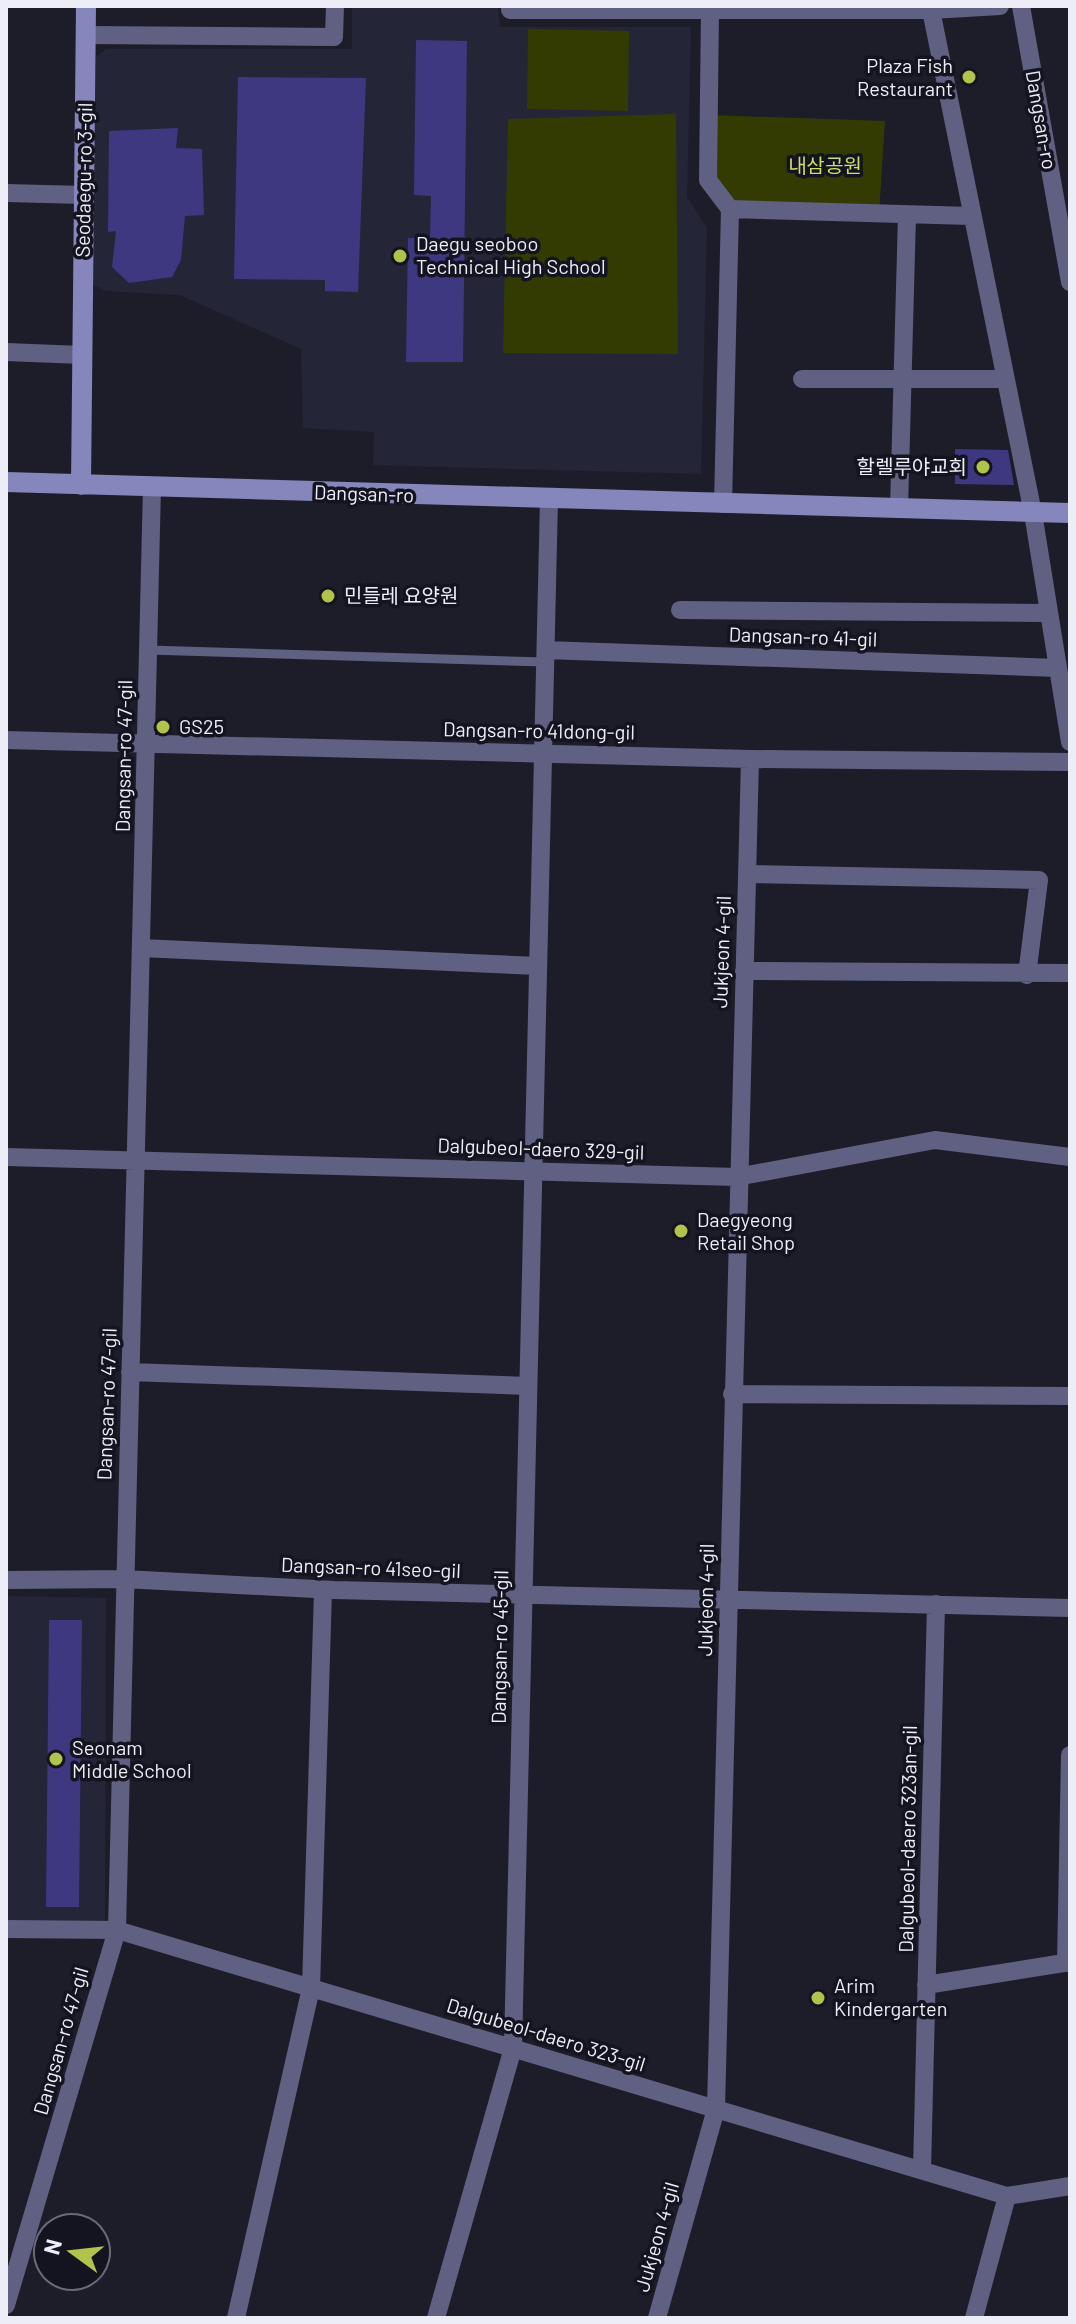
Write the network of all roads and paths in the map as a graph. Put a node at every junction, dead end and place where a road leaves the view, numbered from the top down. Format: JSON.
{"nodes":[{"id":1,"x":86,"y":6,"type":"edge"},
{"id":2,"x":335,"y":6,"type":"edge"},
{"id":3,"x":1000,"y":6,"type":"edge"},
{"id":4,"x":1021,"y":6,"type":"edge"},
{"id":5,"x":510,"y":8,"type":"edge"},
{"id":6,"x":790,"y":8,"type":"edge"},
{"id":7,"x":710,"y":10,"type":"junction"},
{"id":8,"x":931,"y":10,"type":"junction"},
{"id":9,"x":85,"y":35,"type":"junction"},
{"id":10,"x":6,"y":193,"type":"edge"},
{"id":11,"x":84,"y":195,"type":"junction"},
{"id":12,"x":730,"y":209,"type":"junction"},
{"id":13,"x":907,"y":215,"type":"junction"},
{"id":14,"x":971,"y":216,"type":"junction"},
{"id":15,"x":1070,"y":282,"type":"edge"},
{"id":16,"x":6,"y":352,"type":"edge"},
{"id":17,"x":82,"y":355,"type":"junction"},
{"id":18,"x":903,"y":378,"type":"junction"},
{"id":19,"x":802,"y":379,"type":"dead end"},
{"id":20,"x":1005,"y":379,"type":"junction"},
{"id":21,"x":6,"y":482,"type":"edge"},
{"id":22,"x":81,"y":485,"type":"junction"},
{"id":23,"x":152,"y":487,"type":"junction"},
{"id":24,"x":549,"y":499,"type":"junction"},
{"id":25,"x":723,"y":504,"type":"junction"},
{"id":26,"x":899,"y":509,"type":"junction"},
{"id":27,"x":1033,"y":513,"type":"junction"},
{"id":28,"x":1070,"y":513,"type":"edge"},
{"id":29,"x":680,"y":610,"type":"dead end"},
{"id":30,"x":1049,"y":613,"type":"junction"},
{"id":31,"x":148,"y":650,"type":"junction"},
{"id":32,"x":545,"y":656,"type":"junction"},
{"id":33,"x":1058,"y":668,"type":"junction"},
{"id":34,"x":6,"y":740,"type":"edge"},
{"id":35,"x":1070,"y":742,"type":"edge"},
{"id":36,"x":146,"y":743,"type":"junction"},
{"id":37,"x":543,"y":754,"type":"junction"},
{"id":38,"x":750,"y":759,"type":"junction"},
{"id":39,"x":1070,"y":762,"type":"edge"},
{"id":40,"x":747,"y":874,"type":"junction"},
{"id":41,"x":141,"y":948,"type":"junction"},
{"id":42,"x":538,"y":966,"type":"junction"},
{"id":43,"x":744,"y":971,"type":"junction"},
{"id":44,"x":1070,"y":973,"type":"edge"},
{"id":45,"x":1027,"y":975,"type":"junction"},
{"id":46,"x":6,"y":1157,"type":"edge"},
{"id":47,"x":1070,"y":1157,"type":"edge"},
{"id":48,"x":135,"y":1160,"type":"junction"},
{"id":49,"x":533,"y":1171,"type":"junction"},
{"id":50,"x":737,"y":1177,"type":"junction"},
{"id":51,"x":130,"y":1372,"type":"junction"},
{"id":52,"x":528,"y":1386,"type":"junction"},
{"id":53,"x":732,"y":1394,"type":"junction"},
{"id":54,"x":1070,"y":1396,"type":"edge"},
{"id":55,"x":124,"y":1579,"type":"junction"},
{"id":56,"x":6,"y":1580,"type":"edge"},
{"id":57,"x":323,"y":1590,"type":"junction"},
{"id":58,"x":523,"y":1595,"type":"junction"},
{"id":59,"x":728,"y":1600,"type":"junction"},
{"id":60,"x":936,"y":1604,"type":"junction"},
{"id":61,"x":1070,"y":1608,"type":"edge"},
{"id":62,"x":1070,"y":1755,"type":"edge"},
{"id":63,"x":6,"y":1929,"type":"edge"},
{"id":64,"x":117,"y":1930,"type":"junction"},
{"id":65,"x":1068,"y":1962,"type":"edge"},
{"id":66,"x":926,"y":1985,"type":"junction"},
{"id":67,"x":311,"y":1988,"type":"junction"},
{"id":68,"x":513,"y":2048,"type":"junction"},
{"id":69,"x":716,"y":2109,"type":"junction"},
{"id":70,"x":922,"y":2170,"type":"junction"},
{"id":71,"x":1070,"y":2186,"type":"edge"},
{"id":72,"x":1007,"y":2196,"type":"junction"},
{"id":73,"x":6,"y":2305,"type":"edge"},
{"id":74,"x":236,"y":2318,"type":"edge"},
{"id":75,"x":436,"y":2318,"type":"edge"},
{"id":76,"x":657,"y":2318,"type":"edge"},
{"id":77,"x":974,"y":2318,"type":"edge"}],
"edges":[{"from":1,"to":9,"type":"main road","name":"Seodaegu-ro 3-gil"},
{"from":2,"to":9,"type":"street"},
{"from":3,"to":8,"type":"street"},
{"from":4,"to":15,"type":"street","name":"Dangsan-ro"},
{"from":5,"to":7,"type":"street"},
{"from":6,"to":7,"type":"street"},
{"from":6,"to":8,"type":"street"},
{"from":7,"to":12,"type":"street"},
{"from":8,"to":14,"type":"street"},
{"from":9,"to":11,"type":"main road","name":"Seodaegu-ro 3-gil"},
{"from":10,"to":11,"type":"street"},
{"from":11,"to":17,"type":"main road","name":"Seodaegu-ro 3-gil"},
{"from":12,"to":13,"type":"street"},
{"from":12,"to":25,"type":"street"},
{"from":13,"to":14,"type":"street"},
{"from":13,"to":18,"type":"street"},
{"from":14,"to":20,"type":"street"},
{"from":16,"to":17,"type":"street"},
{"from":17,"to":22,"type":"main road","name":"Seodaegu-ro 3-gil"},
{"from":18,"to":19,"type":"street"},
{"from":18,"to":20,"type":"street"},
{"from":18,"to":26,"type":"street"},
{"from":20,"to":27,"type":"street"},
{"from":21,"to":22,"type":"main road","name":"Dangsan-ro"},
{"from":22,"to":23,"type":"main road","name":"Dangsan-ro"},
{"from":23,"to":24,"type":"main road","name":"Dangsan-ro"},
{"from":23,"to":31,"type":"street","name":"Dangsan-ro 47-gil"},
{"from":24,"to":25,"type":"main road","name":"Dangsan-ro"},
{"from":24,"to":32,"type":"street","name":"Dangsan-ro 45-gil"},
{"from":25,"to":26,"type":"main road","name":"Dangsan-ro"},
{"from":26,"to":27,"type":"main road","name":"Dangsan-ro"},
{"from":27,"to":28,"type":"main road","name":"Dangsan-ro"},
{"from":27,"to":30,"type":"street"},
{"from":29,"to":30,"type":"street","name":"Dangsan-ro 41-gil"},
{"from":30,"to":33,"type":"street"},
{"from":31,"to":32,"type":"lane"},
{"from":31,"to":36,"type":"street","name":"Dangsan-ro 47-gil"},
{"from":32,"to":33,"type":"street","name":"Dangsan-ro 41-gil"},
{"from":32,"to":37,"type":"street","name":"Dangsan-ro 45-gil"},
{"from":33,"to":35,"type":"street"},
{"from":34,"to":36,"type":"street","name":"Dangsan-ro 41dong-gil"},
{"from":36,"to":37,"type":"street","name":"Dangsan-ro 41dong-gil"},
{"from":36,"to":41,"type":"street","name":"Dangsan-ro 47-gil"},
{"from":37,"to":38,"type":"street","name":"Dangsan-ro 41dong-gil"},
{"from":37,"to":42,"type":"street","name":"Dangsan-ro 45-gil"},
{"from":38,"to":39,"type":"street","name":"Dangsan-ro 41dong-gil"},
{"from":38,"to":40,"type":"street","name":"Jukjeon 4-gil"},
{"from":40,"to":43,"type":"street","name":"Jukjeon 4-gil"},
{"from":40,"to":45,"type":"street","name":"Jukjeon 4-gil"},
{"from":41,"to":42,"type":"street"},
{"from":41,"to":48,"type":"street","name":"Dangsan-ro 47-gil"},
{"from":42,"to":49,"type":"street","name":"Dangsan-ro 45-gil"},
{"from":43,"to":45,"type":"street"},
{"from":43,"to":50,"type":"street","name":"Jukjeon 4-gil"},
{"from":44,"to":45,"type":"street"},
{"from":46,"to":48,"type":"street","name":"Dalgubeol-daero 329-gil"},
{"from":47,"to":50,"type":"street","name":"Dalgubeol-daero 329-gil"},
{"from":48,"to":49,"type":"street","name":"Dalgubeol-daero 329-gil"},
{"from":48,"to":51,"type":"street","name":"Dangsan-ro 47-gil"},
{"from":49,"to":50,"type":"street","name":"Dalgubeol-daero 329-gil"},
{"from":49,"to":52,"type":"street","name":"Dangsan-ro 45-gil"},
{"from":50,"to":53,"type":"street","name":"Jukjeon 4-gil"},
{"from":51,"to":52,"type":"street"},
{"from":51,"to":55,"type":"street","name":"Dangsan-ro 47-gil"},
{"from":52,"to":58,"type":"street","name":"Dangsan-ro 45-gil"},
{"from":53,"to":54,"type":"street"},
{"from":53,"to":59,"type":"street","name":"Jukjeon 4-gil"},
{"from":55,"to":56,"type":"street","name":"Dangsan-ro 41seo-gil"},
{"from":55,"to":57,"type":"street","name":"Dangsan-ro 41seo-gil"},
{"from":55,"to":64,"type":"street","name":"Dangsan-ro 47-gil"},
{"from":57,"to":58,"type":"street","name":"Dangsan-ro 41seo-gil"},
{"from":57,"to":67,"type":"street"},
{"from":58,"to":59,"type":"street","name":"Dangsan-ro 41seo-gil"},
{"from":58,"to":68,"type":"street","name":"Dangsan-ro 45-gil"},
{"from":59,"to":60,"type":"street","name":"Dangsan-ro 41seo-gil"},
{"from":59,"to":69,"type":"street","name":"Jukjeon 4-gil"},
{"from":60,"to":61,"type":"street","name":"Dangsan-ro 41seo-gil"},
{"from":60,"to":66,"type":"street","name":"Dalgubeol-daero 323an-gil"},
{"from":62,"to":65,"type":"street"},
{"from":63,"to":64,"type":"street","name":"Dalgubeol-daero 323-gil"},
{"from":64,"to":67,"type":"street","name":"Dalgubeol-daero 323-gil"},
{"from":64,"to":73,"type":"street","name":"Dangsan-ro 47-gil"},
{"from":65,"to":66,"type":"street"},
{"from":66,"to":70,"type":"street","name":"Dalgubeol-daero 323an-gil"},
{"from":67,"to":68,"type":"street","name":"Dalgubeol-daero 323-gil"},
{"from":67,"to":74,"type":"street"},
{"from":68,"to":69,"type":"street","name":"Dalgubeol-daero 323-gil"},
{"from":68,"to":75,"type":"street","name":"Dangsan-ro 45-gil"},
{"from":69,"to":70,"type":"street","name":"Dalgubeol-daero 323-gil"},
{"from":69,"to":76,"type":"street","name":"Jukjeon 4-gil"},
{"from":70,"to":72,"type":"street","name":"Dalgubeol-daero 323-gil"},
{"from":71,"to":72,"type":"street","name":"Dalgubeol-daero 323-gil"},
{"from":72,"to":77,"type":"street"}]}
